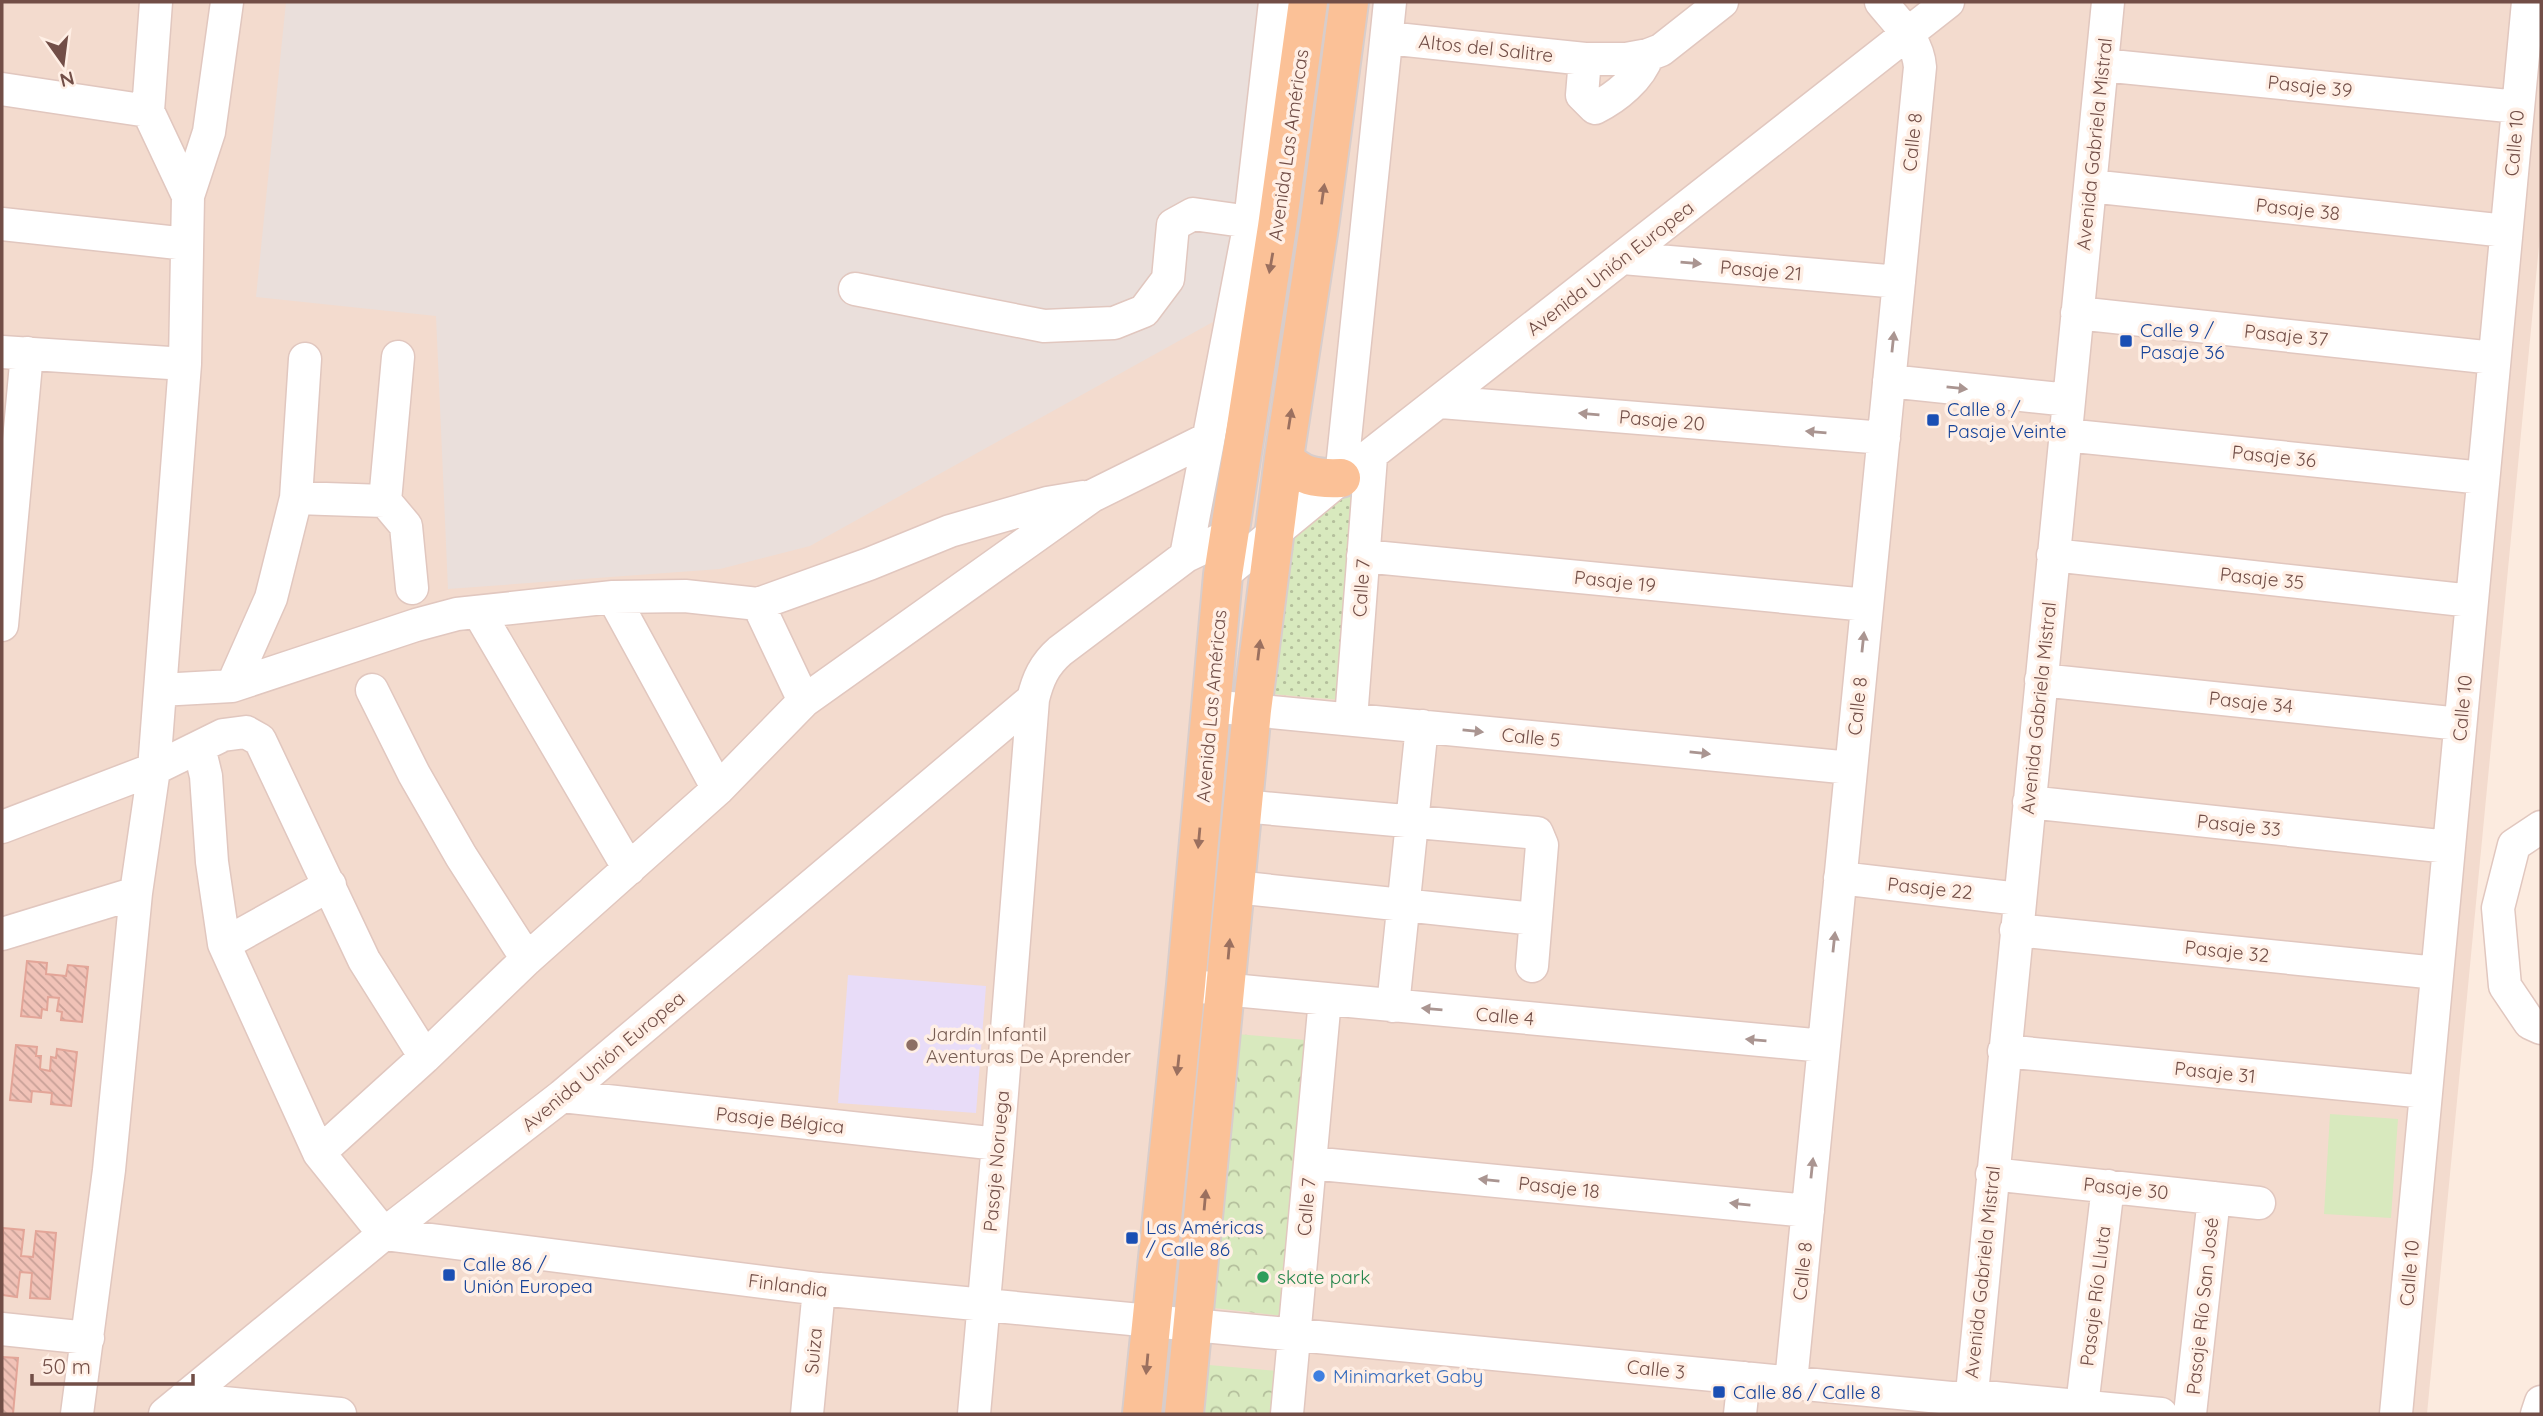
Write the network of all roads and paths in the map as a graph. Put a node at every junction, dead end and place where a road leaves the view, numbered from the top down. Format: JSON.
{"nodes":[{"id":1,"x":156,"y":2,"type":"edge"},
{"id":2,"x":227,"y":2,"type":"edge"},
{"id":3,"x":1275,"y":2,"type":"edge"},
{"id":4,"x":1308,"y":2,"type":"edge"},
{"id":5,"x":1349,"y":2,"type":"edge"},
{"id":6,"x":1390,"y":2,"type":"edge"},
{"id":7,"x":1723,"y":2,"type":"edge"},
{"id":8,"x":1881,"y":2,"type":"edge"},
{"id":9,"x":1948,"y":2,"type":"edge"},
{"id":10,"x":2108,"y":2,"type":"edge"},
{"id":11,"x":2528,"y":2,"type":"edge"},
{"id":12,"x":1907,"y":34,"type":"junction"},
{"id":13,"x":1387,"y":38,"type":"junction"},
{"id":14,"x":1648,"y":55,"type":"junction"},
{"id":15,"x":1585,"y":58,"type":"junction"},
{"id":16,"x":2102,"y":65,"type":"junction"},
{"id":17,"x":2,"y":89,"type":"edge"},
{"id":18,"x":2518,"y":107,"type":"junction"},
{"id":19,"x":148,"y":111,"type":"junction"},
{"id":20,"x":2090,"y":186,"type":"junction"},
{"id":21,"x":188,"y":195,"type":"junction"},
{"id":22,"x":1250,"y":222,"type":"junction"},
{"id":23,"x":2,"y":224,"type":"edge"},
{"id":24,"x":2506,"y":231,"type":"junction"},
{"id":25,"x":187,"y":244,"type":"junction"},
{"id":26,"x":1623,"y":257,"type":"junction"},
{"id":27,"x":1899,"y":282,"type":"junction"},
{"id":28,"x":855,"y":289,"type":"dead end"},
{"id":29,"x":2077,"y":313,"type":"junction"},
{"id":30,"x":14,"y":352,"type":"edge"},
{"id":31,"x":398,"y":358,"type":"dead end"},
{"id":32,"x":2494,"y":358,"type":"junction"},
{"id":33,"x":305,"y":359,"type":"dead end"},
{"id":34,"x":186,"y":365,"type":"junction"},
{"id":35,"x":1889,"y":381,"type":"junction"},
{"id":36,"x":2069,"y":400,"type":"junction"},
{"id":37,"x":1441,"y":402,"type":"junction"},
{"id":38,"x":2065,"y":435,"type":"junction"},
{"id":39,"x":1884,"y":438,"type":"junction"},
{"id":40,"x":1207,"y":439,"type":"junction"},
{"id":41,"x":1284,"y":458,"type":"junction"},
{"id":42,"x":1356,"y":468,"type":"junction"},
{"id":43,"x":2483,"y":478,"type":"junction"},
{"id":44,"x":1234,"y":495,"type":"junction"},
{"id":45,"x":1092,"y":496,"type":"junction"},
{"id":46,"x":296,"y":498,"type":"junction"},
{"id":47,"x":385,"y":501,"type":"junction"},
{"id":48,"x":1228,"y":536,"type":"junction"},
{"id":49,"x":1273,"y":536,"type":"junction"},
{"id":50,"x":2053,"y":555,"type":"junction"},
{"id":51,"x":1186,"y":556,"type":"junction"},
{"id":52,"x":1363,"y":556,"type":"junction"},
{"id":53,"x":1223,"y":575,"type":"junction"},
{"id":54,"x":412,"y":587,"type":"dead end"},
{"id":55,"x":613,"y":597,"type":"junction"},
{"id":56,"x":2472,"y":601,"type":"junction"},
{"id":57,"x":758,"y":604,"type":"junction"},
{"id":58,"x":1867,"y":606,"type":"junction"},
{"id":59,"x":480,"y":613,"type":"junction"},
{"id":60,"x":2,"y":625,"type":"edge"},
{"id":61,"x":2041,"y":680,"type":"junction"},
{"id":62,"x":232,"y":686,"type":"junction"},
{"id":63,"x":160,"y":690,"type":"junction"},
{"id":64,"x":372,"y":690,"type":"dead end"},
{"id":65,"x":1033,"y":699,"type":"junction"},
{"id":66,"x":804,"y":701,"type":"junction"},
{"id":67,"x":1210,"y":706,"type":"junction"},
{"id":68,"x":1252,"y":710,"type":"junction"},
{"id":69,"x":1351,"y":719,"type":"junction"},
{"id":70,"x":2460,"y":724,"type":"junction"},
{"id":71,"x":1422,"y":726,"type":"junction"},
{"id":72,"x":198,"y":747,"type":"junction"},
{"id":73,"x":1851,"y":768,"type":"junction"},
{"id":74,"x":154,"y":769,"type":"junction"},
{"id":75,"x":718,"y":789,"type":"junction"},
{"id":76,"x":2029,"y":802,"type":"junction"},
{"id":77,"x":1242,"y":806,"type":"junction"},
{"id":78,"x":1413,"y":823,"type":"junction"},
{"id":79,"x":2,"y":827,"type":"edge"},
{"id":80,"x":2541,"y":828,"type":"edge"},
{"id":81,"x":2449,"y":847,"type":"junction"},
{"id":82,"x":629,"y":869,"type":"junction"},
{"id":83,"x":1840,"y":878,"type":"junction"},
{"id":84,"x":330,"y":884,"type":"junction"},
{"id":85,"x":1235,"y":887,"type":"junction"},
{"id":86,"x":136,"y":893,"type":"junction"},
{"id":87,"x":2019,"y":898,"type":"junction"},
{"id":88,"x":1405,"y":905,"type":"junction"},
{"id":89,"x":1535,"y":919,"type":"junction"},
{"id":90,"x":2016,"y":930,"type":"junction"},
{"id":91,"x":2,"y":934,"type":"edge"},
{"id":92,"x":224,"y":944,"type":"junction"},
{"id":93,"x":527,"y":959,"type":"junction"},
{"id":94,"x":1532,"y":966,"type":"dead end"},
{"id":95,"x":2437,"y":972,"type":"junction"},
{"id":96,"x":1186,"y":985,"type":"junction"},
{"id":97,"x":1225,"y":990,"type":"junction"},
{"id":98,"x":1325,"y":999,"type":"junction"},
{"id":99,"x":1393,"y":1006,"type":"junction"},
{"id":100,"x":2541,"y":1028,"type":"edge"},
{"id":101,"x":1824,"y":1046,"type":"junction"},
{"id":102,"x":2004,"y":1051,"type":"junction"},
{"id":103,"x":425,"y":1056,"type":"junction"},
{"id":104,"x":2426,"y":1092,"type":"junction"},
{"id":105,"x":562,"y":1096,"type":"junction"},
{"id":106,"x":998,"y":1144,"type":"junction"},
{"id":107,"x":320,"y":1153,"type":"junction"},
{"id":108,"x":1310,"y":1163,"type":"junction"},
{"id":109,"x":1992,"y":1174,"type":"junction"},
{"id":110,"x":2108,"y":1186,"type":"junction"},
{"id":111,"x":2214,"y":1198,"type":"junction"},
{"id":112,"x":2259,"y":1203,"type":"dead end"},
{"id":113,"x":1808,"y":1211,"type":"junction"},
{"id":114,"x":384,"y":1234,"type":"junction"},
{"id":115,"x":819,"y":1289,"type":"junction"},
{"id":116,"x":984,"y":1304,"type":"junction"},
{"id":117,"x":1152,"y":1320,"type":"junction"},
{"id":118,"x":1193,"y":1324,"type":"junction"},
{"id":119,"x":2,"y":1329,"type":"edge"},
{"id":120,"x":1294,"y":1333,"type":"junction"},
{"id":121,"x":88,"y":1338,"type":"junction"},
{"id":122,"x":1744,"y":1378,"type":"junction"},
{"id":123,"x":1791,"y":1382,"type":"junction"},
{"id":124,"x":2541,"y":1402,"type":"edge"},
{"id":125,"x":1970,"y":1406,"type":"edge"},
{"id":126,"x":2082,"y":1406,"type":"junction"},
{"id":127,"x":174,"y":1407,"type":"edge"},
{"id":128,"x":292,"y":1412,"type":"edge"},
{"id":129,"x":78,"y":1414,"type":"edge"},
{"id":130,"x":340,"y":1414,"type":"edge"},
{"id":131,"x":807,"y":1414,"type":"edge"},
{"id":132,"x":974,"y":1414,"type":"edge"},
{"id":133,"x":1142,"y":1414,"type":"edge"},
{"id":134,"x":1184,"y":1414,"type":"edge"},
{"id":135,"x":1287,"y":1414,"type":"edge"},
{"id":136,"x":1740,"y":1414,"type":"edge"},
{"id":137,"x":2161,"y":1414,"type":"edge"},
{"id":138,"x":2190,"y":1414,"type":"edge"},
{"id":139,"x":2396,"y":1414,"type":"edge"},
{"id":140,"x":2537,"y":1414,"type":"edge"}],
"edges":[{"from":1,"to":19,"type":"street"},
{"from":2,"to":21,"type":"street"},
{"from":3,"to":22,"type":"street"},
{"from":4,"to":44,"type":"main road","name":"Avenida Las Américas","one_way":true},
{"from":41,"to":5,"type":"main road","name":"Avenida Las Américas","one_way":true},
{"from":6,"to":13,"type":"street"},
{"from":7,"to":14,"type":"street","name":"Altos del Salitre"},
{"from":8,"to":12,"type":"street","name":"Calle 8"},
{"from":9,"to":12,"type":"street","name":"Avenida Unión Europea"},
{"from":10,"to":16,"type":"street","name":"Avenida Gabriela Mistral"},
{"from":11,"to":18,"type":"street","name":"Calle 10"},
{"from":12,"to":26,"type":"street","name":"Avenida Unión Europea"},
{"from":12,"to":27,"type":"street","name":"Calle 8"},
{"from":13,"to":15,"type":"street","name":"Altos del Salitre"},
{"from":13,"to":42,"type":"street"},
{"from":14,"to":15,"type":"street","name":"Altos del Salitre"},
{"from":14,"to":15,"type":"street","name":"Altos del Salitre"},
{"from":16,"to":18,"type":"street","name":"Pasaje 39"},
{"from":16,"to":20,"type":"street","name":"Avenida Gabriela Mistral"},
{"from":17,"to":19,"type":"street"},
{"from":18,"to":24,"type":"street","name":"Calle 10"},
{"from":19,"to":21,"type":"street"},
{"from":20,"to":24,"type":"street","name":"Pasaje 38"},
{"from":20,"to":29,"type":"street","name":"Avenida Gabriela Mistral"},
{"from":21,"to":25,"type":"street"},
{"from":22,"to":28,"type":"street"},
{"from":22,"to":40,"type":"street"},
{"from":23,"to":25,"type":"street"},
{"from":24,"to":32,"type":"street","name":"Calle 10"},
{"from":25,"to":34,"type":"street"},
{"from":26,"to":27,"type":"street","name":"Pasaje 21","one_way":true},
{"from":26,"to":37,"type":"street","name":"Avenida Unión Europea"},
{"from":35,"to":27,"type":"street","name":"Calle 8","one_way":true},
{"from":29,"to":32,"type":"street","name":"Pasaje 37"},
{"from":29,"to":36,"type":"street","name":"Avenida Gabriela Mistral"},
{"from":30,"to":34,"type":"street"},
{"from":30,"to":60,"type":"street"},
{"from":31,"to":47,"type":"street"},
{"from":32,"to":43,"type":"street","name":"Calle 10"},
{"from":33,"to":46,"type":"street"},
{"from":34,"to":63,"type":"street"},
{"from":35,"to":36,"type":"street","one_way":true},
{"from":35,"to":39,"type":"street","name":"Calle 8"},
{"from":36,"to":38,"type":"street","name":"Avenida Gabriela Mistral"},
{"from":39,"to":37,"type":"street","name":"Pasaje 20","one_way":true},
{"from":37,"to":42,"type":"street","name":"Avenida Unión Europea"},
{"from":38,"to":43,"type":"street","name":"Pasaje 36"},
{"from":38,"to":50,"type":"street","name":"Avenida Gabriela Mistral"},
{"from":39,"to":58,"type":"street","name":"Calle 8"},
{"from":40,"to":45,"type":"street"},
{"from":40,"to":51,"type":"street"},
{"from":41,"to":42,"type":"main road"},
{"from":41,"to":49,"type":"main road","name":"Avenida Las Américas"},
{"from":42,"to":49,"type":"street","name":"Avenida Unión Europea"},
{"from":42,"to":52,"type":"street","name":"Calle 7"},
{"from":43,"to":56,"type":"street","name":"Calle 10"},
{"from":44,"to":48,"type":"main road","name":"Avenida Las Américas"},
{"from":44,"to":49,"type":"street"},
{"from":45,"to":57,"type":"street"},
{"from":45,"to":66,"type":"street"},
{"from":46,"to":47,"type":"street"},
{"from":46,"to":62,"type":"street"},
{"from":47,"to":54,"type":"street"},
{"from":48,"to":51,"type":"street"},
{"from":48,"to":53,"type":"main road","name":"Avenida Las Américas"},
{"from":49,"to":53,"type":"street","name":"Avenida Unión Europea"},
{"from":68,"to":49,"type":"main road","name":"Avenida Las Américas","one_way":true},
{"from":50,"to":56,"type":"street","name":"Pasaje 35"},
{"from":50,"to":61,"type":"street","name":"Avenida Gabriela Mistral"},
{"from":51,"to":65,"type":"street"},
{"from":52,"to":58,"type":"street","name":"Pasaje 19"},
{"from":52,"to":69,"type":"street","name":"Calle 7"},
{"from":53,"to":67,"type":"main road","name":"Avenida Las Américas"},
{"from":55,"to":57,"type":"street"},
{"from":55,"to":59,"type":"street"},
{"from":55,"to":75,"type":"street"},
{"from":56,"to":70,"type":"street","name":"Calle 10"},
{"from":57,"to":66,"type":"street"},
{"from":73,"to":58,"type":"street","name":"Calle 8","one_way":true},
{"from":59,"to":62,"type":"street"},
{"from":59,"to":82,"type":"street"},
{"from":61,"to":70,"type":"street","name":"Pasaje 34"},
{"from":61,"to":76,"type":"street","name":"Avenida Gabriela Mistral"},
{"from":62,"to":63,"type":"street"},
{"from":63,"to":74,"type":"street"},
{"from":64,"to":93,"type":"street"},
{"from":65,"to":105,"type":"street","name":"Avenida Unión Europea"},
{"from":65,"to":106,"type":"street","name":"Pasaje Noruega"},
{"from":66,"to":75,"type":"street"},
{"from":67,"to":68,"type":"street","name":"Calle 5"},
{"from":67,"to":96,"type":"main road","name":"Avenida Las Américas","one_way":true},
{"from":68,"to":69,"type":"street","name":"Calle 5"},
{"from":68,"to":77,"type":"main road","name":"Avenida Las Américas"},
{"from":69,"to":71,"type":"street","name":"Calle 5"},
{"from":70,"to":81,"type":"street","name":"Calle 10"},
{"from":71,"to":73,"type":"street","name":"Calle 5","one_way":true},
{"from":71,"to":78,"type":"street"},
{"from":72,"to":74,"type":"street"},
{"from":72,"to":84,"type":"street"},
{"from":72,"to":92,"type":"street"},
{"from":73,"to":83,"type":"street","name":"Calle 8"},
{"from":74,"to":79,"type":"street"},
{"from":74,"to":86,"type":"street"},
{"from":75,"to":82,"type":"street"},
{"from":76,"to":81,"type":"street","name":"Pasaje 33"},
{"from":76,"to":87,"type":"street","name":"Avenida Gabriela Mistral"},
{"from":77,"to":78,"type":"street"},
{"from":77,"to":85,"type":"main road","name":"Avenida Las Américas"},
{"from":78,"to":88,"type":"street"},
{"from":78,"to":89,"type":"street"},
{"from":80,"to":100,"type":"street"},
{"from":81,"to":95,"type":"street","name":"Calle 10"},
{"from":82,"to":93,"type":"street"},
{"from":83,"to":87,"type":"street","name":"Pasaje 22"},
{"from":101,"to":83,"type":"street","name":"Calle 8","one_way":true},
{"from":84,"to":92,"type":"street"},
{"from":84,"to":103,"type":"street"},
{"from":85,"to":88,"type":"street"},
{"from":97,"to":85,"type":"main road","name":"Avenida Las Américas","one_way":true},
{"from":86,"to":91,"type":"street"},
{"from":86,"to":121,"type":"street"},
{"from":87,"to":90,"type":"street","name":"Avenida Gabriela Mistral"},
{"from":88,"to":89,"type":"street"},
{"from":88,"to":99,"type":"street"},
{"from":89,"to":94,"type":"street"},
{"from":90,"to":95,"type":"street","name":"Pasaje 32"},
{"from":90,"to":102,"type":"street","name":"Avenida Gabriela Mistral"},
{"from":92,"to":107,"type":"street"},
{"from":93,"to":103,"type":"street"},
{"from":95,"to":104,"type":"street","name":"Calle 10"},
{"from":96,"to":97,"type":"street","name":"Calle 4"},
{"from":96,"to":117,"type":"main road","name":"Avenida Las Américas","one_way":true},
{"from":97,"to":98,"type":"street","name":"Calle 4"},
{"from":118,"to":97,"type":"main road","name":"Avenida Las Américas","one_way":true},
{"from":98,"to":99,"type":"street","name":"Calle 4"},
{"from":98,"to":108,"type":"street","name":"Calle 7"},
{"from":101,"to":99,"type":"street","name":"Calle 4","one_way":true},
{"from":113,"to":101,"type":"street","name":"Calle 8","one_way":true},
{"from":102,"to":104,"type":"street","name":"Pasaje 31"},
{"from":102,"to":109,"type":"street","name":"Avenida Gabriela Mistral"},
{"from":103,"to":107,"type":"street"},
{"from":104,"to":139,"type":"street","name":"Calle 10"},
{"from":105,"to":106,"type":"street","name":"Pasaje Bélgica"},
{"from":105,"to":114,"type":"street","name":"Avenida Unión Europea"},
{"from":106,"to":116,"type":"street","name":"Pasaje Noruega"},
{"from":107,"to":114,"type":"street"},
{"from":113,"to":108,"type":"street","name":"Pasaje 18","one_way":true},
{"from":108,"to":120,"type":"street","name":"Calle 7"},
{"from":109,"to":110,"type":"street","name":"Pasaje 30"},
{"from":109,"to":125,"type":"street","name":"Avenida Gabriela Mistral"},
{"from":110,"to":111,"type":"street","name":"Pasaje 30"},
{"from":110,"to":126,"type":"street","name":"Pasaje Río Lluta"},
{"from":111,"to":112,"type":"street","name":"Pasaje 30"},
{"from":111,"to":138,"type":"street","name":"Pasaje Río San José"},
{"from":113,"to":123,"type":"street","name":"Calle 8"},
{"from":114,"to":115,"type":"street","name":"Finlandia"},
{"from":114,"to":127,"type":"street","name":"Avenida Unión Europea"},
{"from":115,"to":116,"type":"street","name":"Finlandia"},
{"from":115,"to":131,"type":"street","name":"Suiza"},
{"from":116,"to":117,"type":"street","name":"Finlandia"},
{"from":116,"to":132,"type":"street","name":"Pasaje Noruega"},
{"from":117,"to":118,"type":"street","name":"Finlandia"},
{"from":117,"to":133,"type":"main road","name":"Avenida Las Américas","one_way":true},
{"from":118,"to":120,"type":"street","name":"Calle 3"},
{"from":118,"to":134,"type":"main road","name":"Avenida Las Américas"},
{"from":119,"to":121,"type":"street"},
{"from":120,"to":122,"type":"street","name":"Calle 3"},
{"from":120,"to":135,"type":"street","name":"Calle 7"},
{"from":121,"to":129,"type":"street"},
{"from":122,"to":123,"type":"street","name":"Calle 3"},
{"from":122,"to":136,"type":"street"},
{"from":123,"to":125,"type":"street","name":"Calle 3"},
{"from":124,"to":140,"type":"street"},
{"from":125,"to":126,"type":"street","name":"Calle 3"},
{"from":126,"to":137,"type":"street","name":"Calle 3"},
{"from":127,"to":128,"type":"street"},
{"from":128,"to":130,"type":"street"}]}
